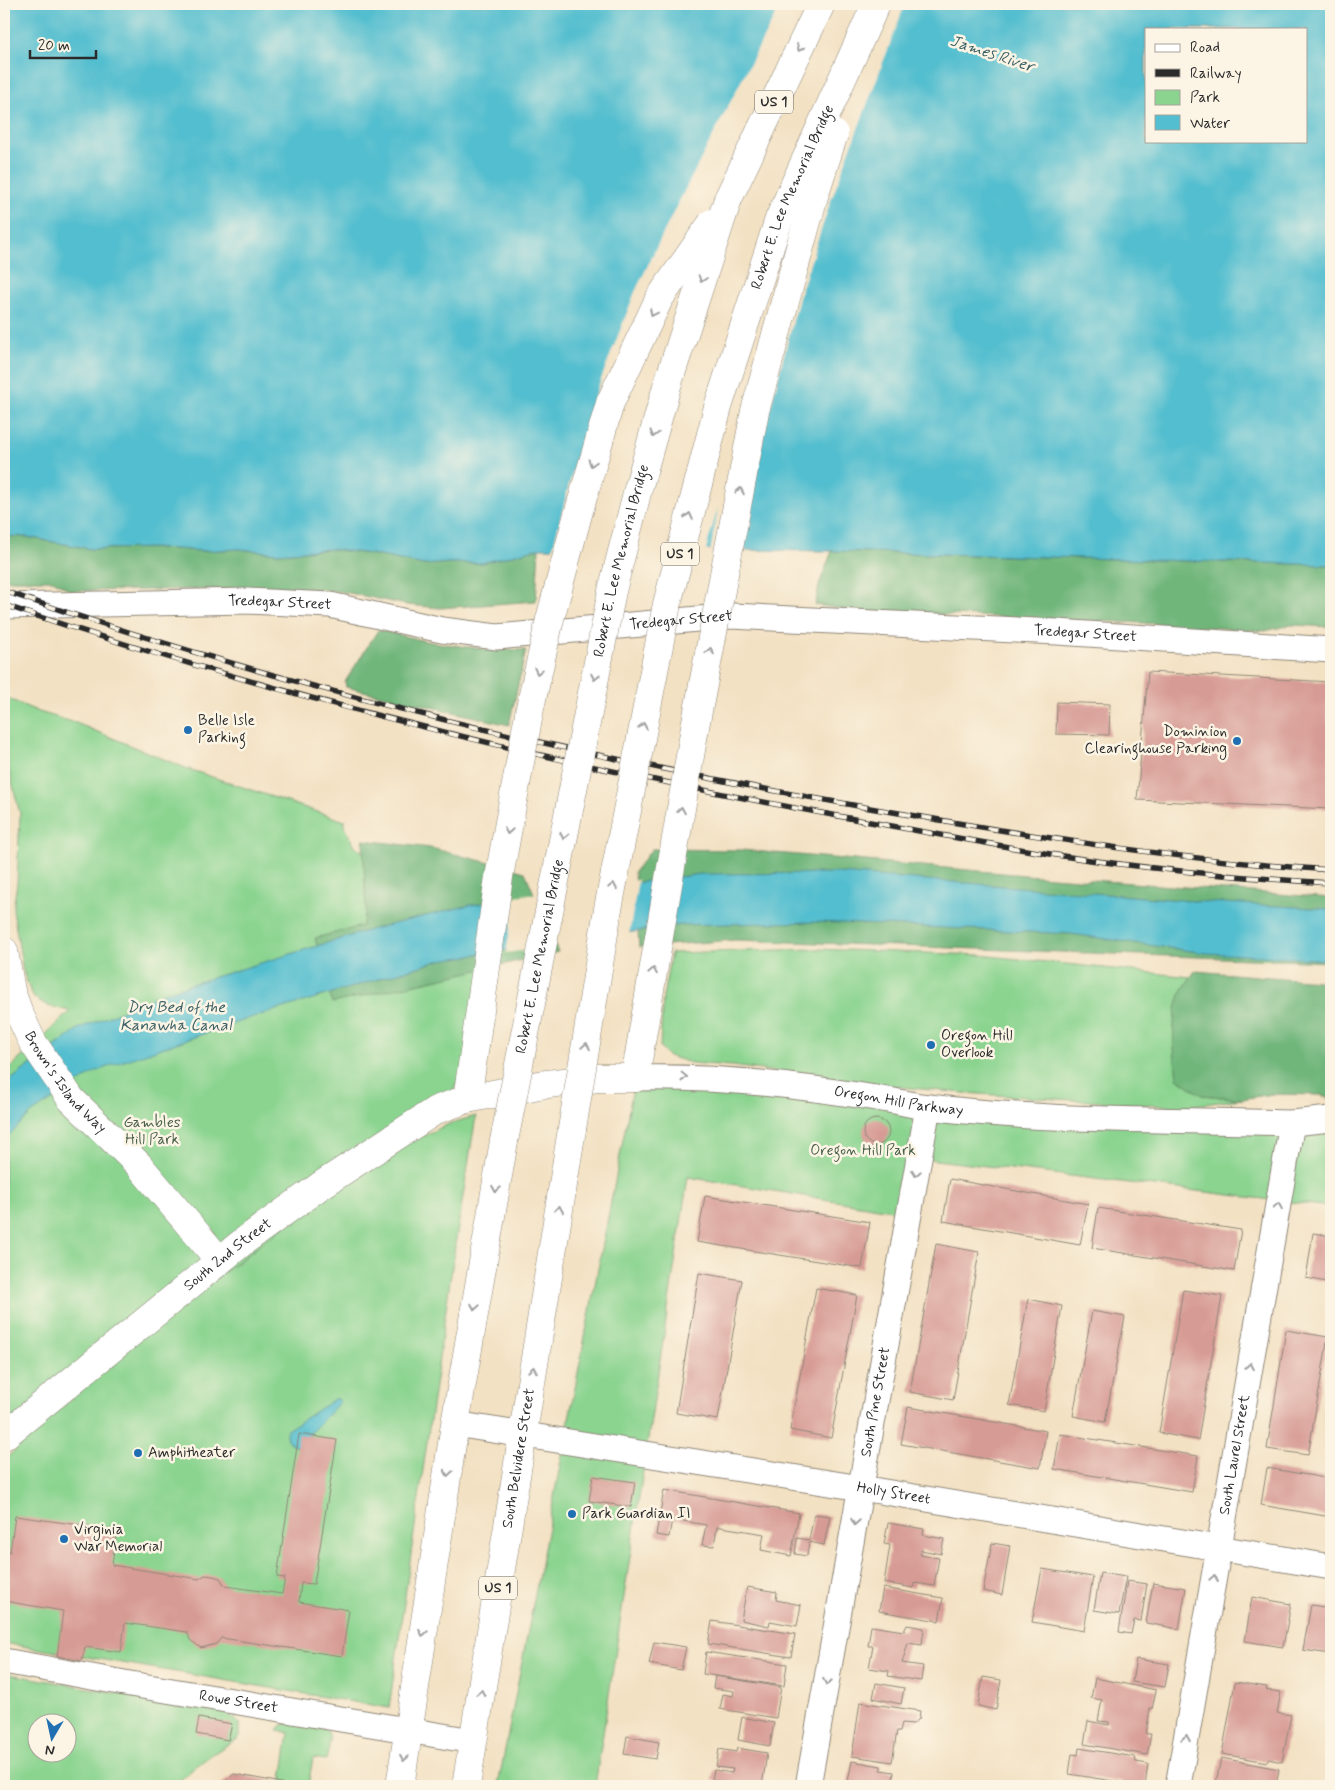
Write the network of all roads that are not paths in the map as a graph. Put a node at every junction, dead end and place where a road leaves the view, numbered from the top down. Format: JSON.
{"nodes":[{"id":1,"x":821,"y":4,"type":"edge"},
{"id":2,"x":877,"y":4,"type":"edge"},
{"id":3,"x":728,"y":200,"type":"junction"},
{"id":4,"x":4,"y":606,"type":"edge"},
{"id":5,"x":1331,"y":650,"type":"edge"},
{"id":6,"x":4,"y":951,"type":"edge"},
{"id":7,"x":635,"y":1078,"type":"junction"},
{"id":8,"x":467,"y":1099,"type":"junction"},
{"id":9,"x":928,"y":1107,"type":"junction"},
{"id":10,"x":1331,"y":1120,"type":"edge"},
{"id":11,"x":1292,"y":1123,"type":"junction"},
{"id":12,"x":572,"y":1129,"type":"joint"},
{"id":13,"x":220,"y":1260,"type":"junction"},
{"id":14,"x":455,"y":1424,"type":"junction"},
{"id":15,"x":523,"y":1435,"type":"junction"},
{"id":16,"x":4,"y":1436,"type":"edge"},
{"id":17,"x":861,"y":1488,"type":"junction"},
{"id":18,"x":1219,"y":1548,"type":"junction"},
{"id":19,"x":1331,"y":1567,"type":"edge"},
{"id":20,"x":4,"y":1661,"type":"edge"},
{"id":21,"x":408,"y":1730,"type":"junction"},
{"id":22,"x":473,"y":1742,"type":"junction"},
{"id":23,"x":400,"y":1786,"type":"edge"},
{"id":24,"x":466,"y":1786,"type":"edge"},
{"id":25,"x":808,"y":1786,"type":"edge"},
{"id":26,"x":1178,"y":1786,"type":"edge"}],
"edges":[{"from":1,"to":3,"type":"main road","name":"Robert E. Lee Memorial Bridge","number":"US 1","one_way":true},
{"from":7,"to":2,"type":"main road","one_way":true,"bridge":true},
{"from":12,"to":2,"type":"main road","name":"Robert E. Lee Memorial Bridge","number":"US 1","one_way":true,"bridge":true},
{"from":3,"to":8,"type":"main road","one_way":true,"bridge":true},
{"from":3,"to":14,"type":"main road","name":"Robert E. Lee Memorial Bridge","number":"US 1","one_way":true,"bridge":true},
{"from":4,"to":5,"type":"street","name":"Tredegar Street"},
{"from":6,"to":13,"type":"main road","name":"Brown's Island Way"},
{"from":7,"to":8,"type":"main road","name":"Oregon Hill Parkway"},
{"from":7,"to":9,"type":"street","name":"Oregon Hill Parkway","one_way":true},
{"from":8,"to":13,"type":"main road","name":"South 2nd Street"},
{"from":9,"to":11,"type":"street","name":"Oregon Hill Parkway"},
{"from":9,"to":17,"type":"street","name":"South Pine Street","one_way":true},
{"from":10,"to":11,"type":"street","name":"Oregon Hill Parkway"},
{"from":18,"to":11,"type":"street","name":"South Laurel Street","one_way":true},
{"from":15,"to":12,"type":"main road","name":"South Belvidere Street","number":"US 1","one_way":true},
{"from":13,"to":16,"type":"main road","name":"South 2nd Street"},
{"from":14,"to":15,"type":"street","name":"Holly Street"},
{"from":14,"to":21,"type":"main road","number":"US 1","one_way":true},
{"from":15,"to":17,"type":"street","name":"Holly Street"},
{"from":22,"to":15,"type":"main road","name":"South Belvidere Street","number":"US 1","one_way":true},
{"from":17,"to":18,"type":"street","name":"Holly Street"},
{"from":17,"to":25,"type":"street","name":"South Pine Street","one_way":true},
{"from":18,"to":19,"type":"street","name":"Holly Street"},
{"from":26,"to":18,"type":"street","name":"South Laurel Street","one_way":true},
{"from":20,"to":21,"type":"street","name":"Rowe Street"},
{"from":21,"to":22,"type":"street","name":"Rowe Street"},
{"from":21,"to":23,"type":"main road","number":"US 1","one_way":true},
{"from":22,"to":24,"type":"main road","name":"South Belvidere Street","number":"US 1"}]}
